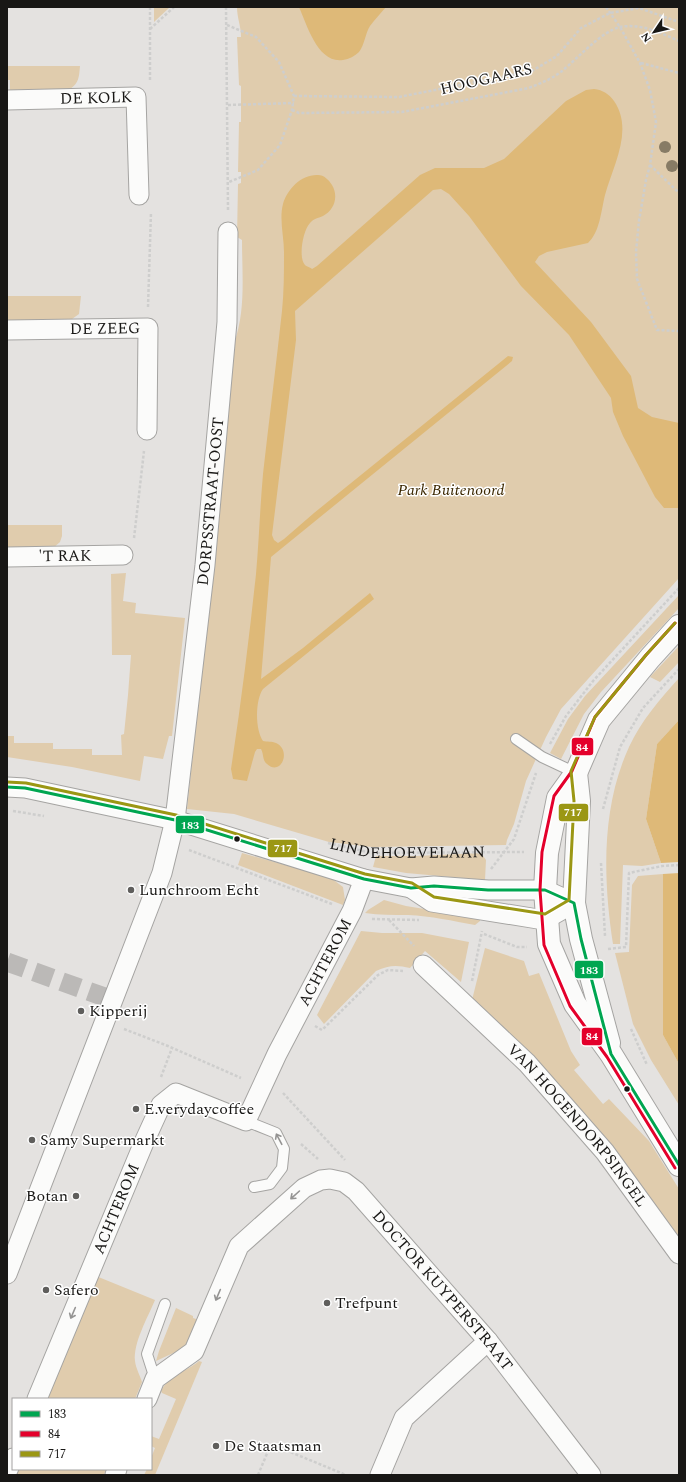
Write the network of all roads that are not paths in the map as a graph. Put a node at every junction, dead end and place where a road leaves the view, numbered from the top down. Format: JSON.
{"nodes":[{"id":1,"x":7,"y":100,"type":"edge"},
{"id":2,"x":139,"y":195,"type":"road end"},
{"id":3,"x":228,"y":232,"type":"road end"},
{"id":4,"x":7,"y":330,"type":"edge"},
{"id":5,"x":147,"y":430,"type":"road end"},
{"id":6,"x":123,"y":555,"type":"road end"},
{"id":7,"x":7,"y":557,"type":"edge"},
{"id":8,"x":679,"y":626,"type":"edge"},
{"id":9,"x":516,"y":739,"type":"dead end"},
{"id":10,"x":576,"y":773,"type":"junction"},
{"id":11,"x":7,"y":786,"type":"edge"},
{"id":12,"x":175,"y":820,"type":"junction"},
{"id":13,"x":364,"y":878,"type":"junction"},
{"id":14,"x":411,"y":888,"type":"junction"},
{"id":15,"x":545,"y":890,"type":"junction"},
{"id":16,"x":574,"y":903,"type":"junction"},
{"id":17,"x":546,"y":919,"type":"junction"},
{"id":18,"x":423,"y":965,"type":"road end"},
{"id":19,"x":611,"y":1054,"type":"junction"},
{"id":20,"x":246,"y":1120,"type":"junction"},
{"id":21,"x":679,"y":1165,"type":"edge"},
{"id":22,"x":254,"y":1188,"type":"dead end"},
{"id":23,"x":679,"y":1254,"type":"edge"},
{"id":24,"x":7,"y":1274,"type":"edge"},
{"id":25,"x":165,"y":1304,"type":"dead end"},
{"id":26,"x":488,"y":1341,"type":"junction"},
{"id":27,"x":155,"y":1379,"type":"junction"},
{"id":28,"x":37,"y":1398,"type":"edge"},
{"id":29,"x":147,"y":1398,"type":"edge"},
{"id":30,"x":12,"y":1460,"type":"edge"},
{"id":31,"x":7,"y":1472,"type":"edge"},
{"id":32,"x":380,"y":1475,"type":"edge"},
{"id":33,"x":591,"y":1475,"type":"edge"}],
"edges":[{"from":1,"to":2,"type":"street","name":"DE KOLK"},
{"from":3,"to":12,"type":"street","name":"DORPSSTRAAT-OOST"},
{"from":4,"to":5,"type":"street","name":"DE ZEEG"},
{"from":6,"to":7,"type":"street","name":"'T RAK"},
{"from":8,"to":10,"type":"street"},
{"from":9,"to":10,"type":"lane"},
{"from":10,"to":15,"type":"street"},
{"from":10,"to":16,"type":"street"},
{"from":11,"to":12,"type":"street","name":"LINDEHOEVELAAN"},
{"from":12,"to":13,"type":"street","name":"LINDEHOEVELAAN"},
{"from":12,"to":24,"type":"street","name":"DORPSSTRAAT-OOST"},
{"from":13,"to":14,"type":"street","name":"LINDEHOEVELAAN"},
{"from":13,"to":20,"type":"street","name":"ACHTEROM"},
{"from":14,"to":15,"type":"street","name":"LINDEHOEVELAAN"},
{"from":14,"to":17,"type":"street","name":"LINDEHOEVELAAN"},
{"from":15,"to":16,"type":"street","name":"LINDEHOEVELAAN"},
{"from":15,"to":17,"type":"street"},
{"from":16,"to":17,"type":"street"},
{"from":16,"to":19,"type":"street"},
{"from":17,"to":19,"type":"street"},
{"from":18,"to":23,"type":"street","name":"VAN HOGENDORPSINGEL"},
{"from":19,"to":21,"type":"street"},
{"from":22,"to":20,"type":"lane","name":"ACHTEROM","one_way":true},
{"from":20,"to":28,"type":"street","name":"ACHTEROM","one_way":true},
{"from":25,"to":27,"type":"lane"},
{"from":26,"to":27,"type":"street","name":"DOCTOR KUYPERSTRAAT","one_way":true},
{"from":26,"to":32,"type":"street"},
{"from":26,"to":33,"type":"street","name":"DOCTOR KUYPERSTRAAT"},
{"from":27,"to":29,"type":"street"},
{"from":30,"to":31,"type":"street"}]}
